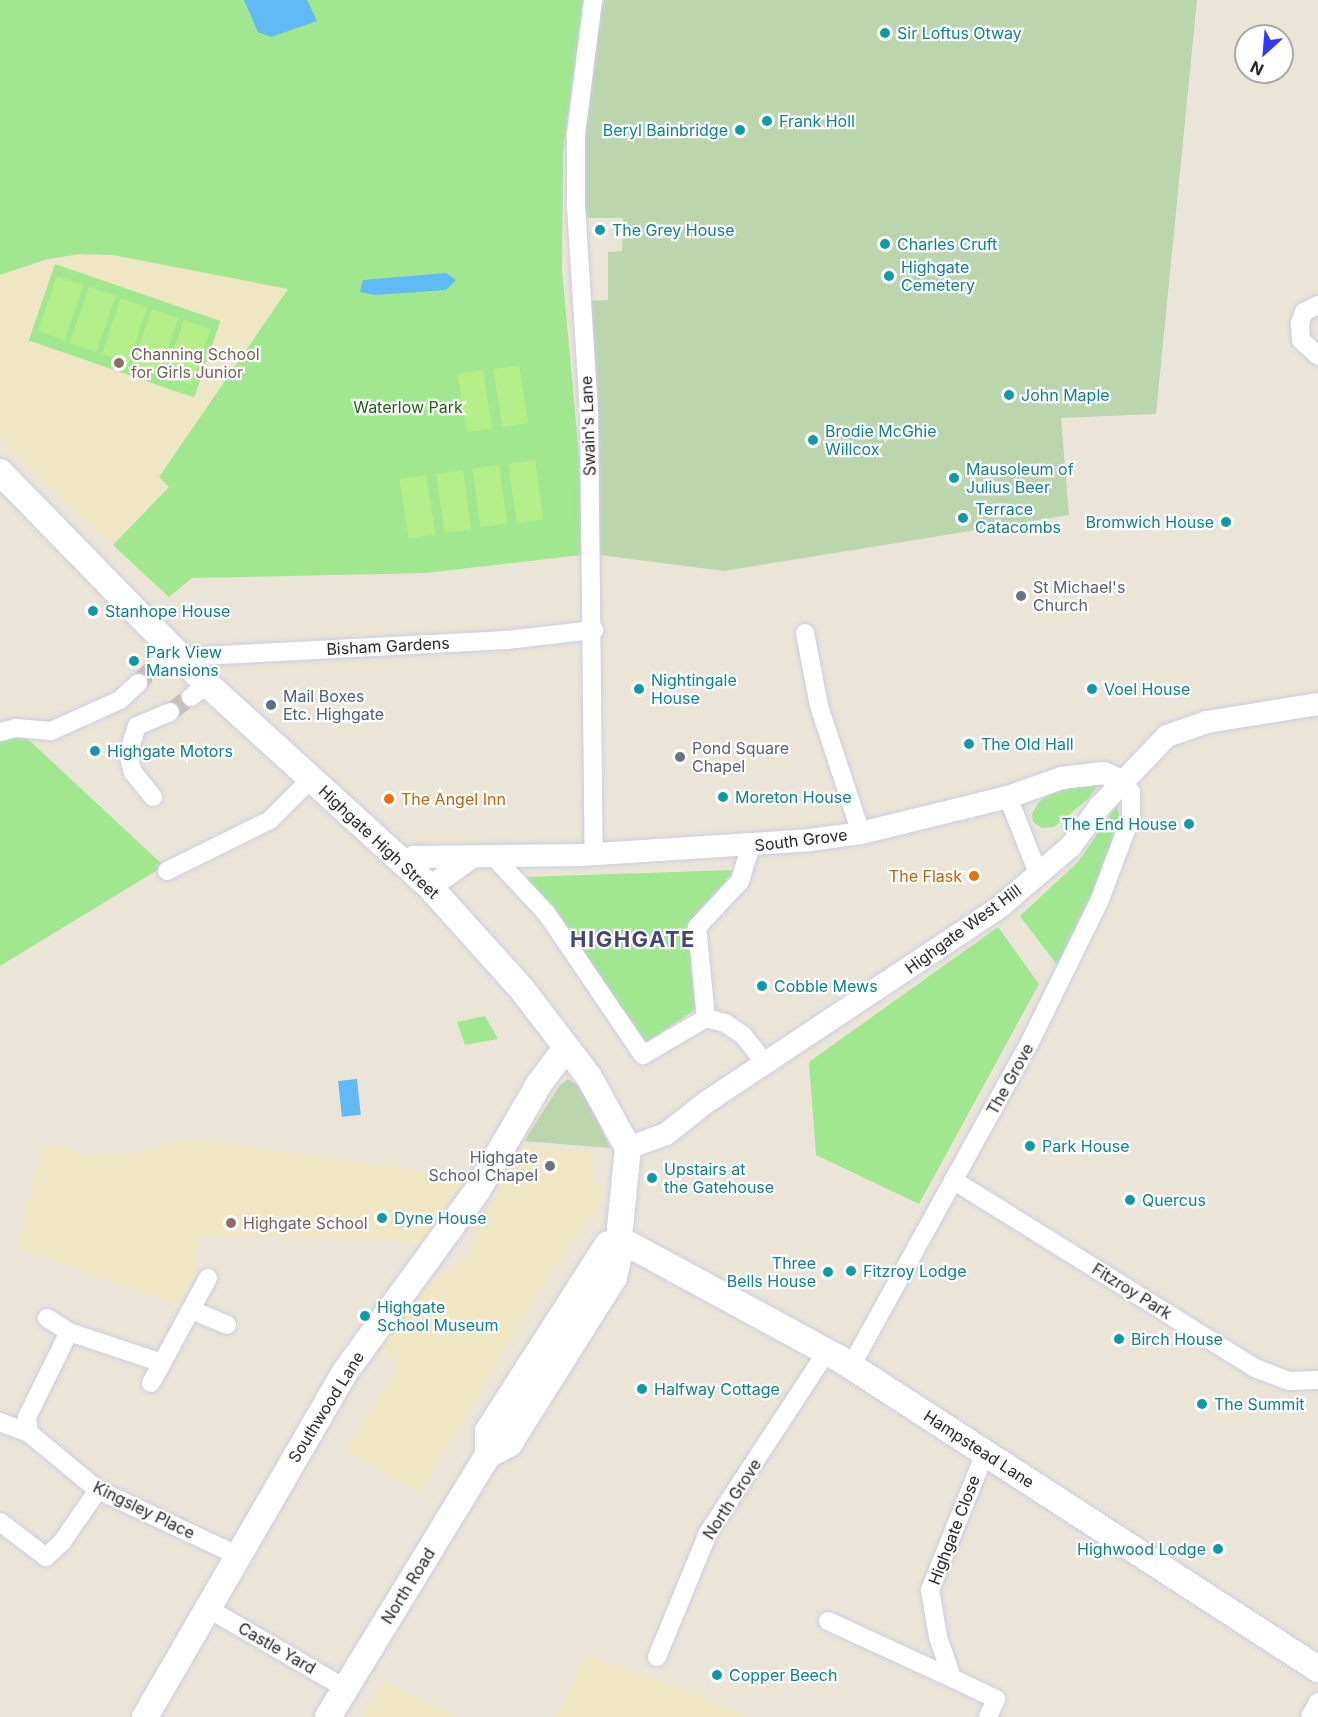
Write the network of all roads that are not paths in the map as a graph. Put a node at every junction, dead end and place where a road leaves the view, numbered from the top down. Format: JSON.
{"nodes":[{"id":1,"x":593,"y":0,"type":"edge"},
{"id":2,"x":1318,"y":305,"type":"edge"},
{"id":3,"x":1318,"y":356,"type":"edge"},
{"id":4,"x":0,"y":472,"type":"edge"},
{"id":5,"x":594,"y":630,"type":"junction"},
{"id":6,"x":805,"y":633,"type":"dead end"},
{"id":7,"x":171,"y":656,"type":"junction"},
{"id":8,"x":138,"y":683,"type":"tunnel mouth"},
{"id":9,"x":1318,"y":704,"type":"edge"},
{"id":10,"x":170,"y":712,"type":"tunnel mouth"},
{"id":11,"x":0,"y":732,"type":"edge"},
{"id":12,"x":311,"y":779,"type":"junction"},
{"id":13,"x":1122,"y":781,"type":"junction"},
{"id":14,"x":153,"y":797,"type":"dead end"},
{"id":15,"x":1008,"y":797,"type":"junction"},
{"id":16,"x":861,"y":832,"type":"junction"},
{"id":17,"x":751,"y":846,"type":"junction"},
{"id":18,"x":594,"y":854,"type":"junction"},
{"id":19,"x":471,"y":858,"type":"junction"},
{"id":20,"x":495,"y":858,"type":"junction"},
{"id":21,"x":405,"y":863,"type":"junction"},
{"id":22,"x":168,"y":871,"type":"dead end"},
{"id":23,"x":1038,"y":873,"type":"junction"},
{"id":24,"x":430,"y":887,"type":"junction"},
{"id":25,"x":706,"y":1018,"type":"junction"},
{"id":26,"x":566,"y":1048,"type":"junction"},
{"id":27,"x":766,"y":1064,"type":"junction"},
{"id":28,"x":628,"y":1148,"type":"junction"},
{"id":29,"x":953,"y":1180,"type":"junction"},
{"id":30,"x":619,"y":1242,"type":"junction"},
{"id":31,"x":208,"y":1278,"type":"dead end"},
{"id":32,"x":192,"y":1310,"type":"junction"},
{"id":33,"x":47,"y":1318,"type":"dead end"},
{"id":34,"x":227,"y":1325,"type":"dead end"},
{"id":35,"x":69,"y":1332,"type":"junction"},
{"id":36,"x":827,"y":1351,"type":"junction"},
{"id":37,"x":162,"y":1363,"type":"junction"},
{"id":38,"x":851,"y":1366,"type":"junction"},
{"id":39,"x":1318,"y":1380,"type":"edge"},
{"id":40,"x":152,"y":1383,"type":"dead end"},
{"id":41,"x":0,"y":1422,"type":"edge"},
{"id":42,"x":29,"y":1433,"type":"junction"},
{"id":43,"x":985,"y":1453,"type":"junction"},
{"id":44,"x":98,"y":1490,"type":"junction"},
{"id":45,"x":0,"y":1522,"type":"edge"},
{"id":46,"x":237,"y":1555,"type":"junction"},
{"id":47,"x":209,"y":1609,"type":"junction"},
{"id":48,"x":828,"y":1621,"type":"dead end"},
{"id":49,"x":657,"y":1657,"type":"dead end"},
{"id":50,"x":1318,"y":1669,"type":"edge"},
{"id":51,"x":952,"y":1678,"type":"junction"},
{"id":52,"x":345,"y":1688,"type":"junction"},
{"id":53,"x":1318,"y":1702,"type":"edge"},
{"id":54,"x":145,"y":1717,"type":"edge"},
{"id":55,"x":328,"y":1717,"type":"edge"},
{"id":56,"x":988,"y":1717,"type":"edge"},
{"id":57,"x":1310,"y":1717,"type":"edge"}],
"edges":[{"from":1,"to":5,"type":"street","name":"Swain's Lane"},
{"from":2,"to":3,"type":"street"},
{"from":4,"to":7,"type":"main road","name":"Highgate High Street"},
{"from":5,"to":7,"type":"street","name":"Bisham Gardens"},
{"from":5,"to":18,"type":"street","name":"Swain's Lane"},
{"from":6,"to":16,"type":"street"},
{"from":7,"to":12,"type":"main road","name":"Highgate High Street"},
{"from":8,"to":11,"type":"street"},
{"from":9,"to":13,"type":"street","name":"Highgate West Hill"},
{"from":10,"to":14,"type":"street"},
{"from":12,"to":21,"type":"main road","name":"Highgate High Street"},
{"from":12,"to":22,"type":"street"},
{"from":13,"to":15,"type":"street","name":"South Grove"},
{"from":13,"to":23,"type":"street","name":"Highgate West Hill"},
{"from":13,"to":29,"type":"street","name":"The Grove"},
{"from":15,"to":16,"type":"street","name":"South Grove"},
{"from":15,"to":23,"type":"street"},
{"from":16,"to":17,"type":"street","name":"South Grove"},
{"from":17,"to":18,"type":"street","name":"South Grove"},
{"from":17,"to":25,"type":"street"},
{"from":18,"to":20,"type":"street","name":"South Grove"},
{"from":19,"to":20,"type":"street","name":"South Grove"},
{"from":19,"to":21,"type":"street","name":"South Grove"},
{"from":19,"to":24,"type":"street"},
{"from":20,"to":25,"type":"street"},
{"from":21,"to":24,"type":"main road","name":"Highgate High Street"},
{"from":23,"to":27,"type":"street","name":"Highgate West Hill"},
{"from":24,"to":26,"type":"main road","name":"Highgate High Street"},
{"from":25,"to":27,"type":"street"},
{"from":26,"to":28,"type":"main road","name":"Highgate High Street"},
{"from":26,"to":46,"type":"main road","name":"Southwood Lane"},
{"from":27,"to":28,"type":"street","name":"Highgate West Hill"},
{"from":28,"to":30,"type":"main road"},
{"from":29,"to":38,"type":"street","name":"The Grove"},
{"from":29,"to":39,"type":"street","name":"Fitzroy Park"},
{"from":30,"to":36,"type":"main road","name":"Hampstead Lane"},
{"from":30,"to":52,"type":"main road","name":"North Road"},
{"from":31,"to":32,"type":"street"},
{"from":32,"to":34,"type":"street"},
{"from":32,"to":37,"type":"street"},
{"from":33,"to":35,"type":"street"},
{"from":35,"to":37,"type":"street"},
{"from":35,"to":42,"type":"street"},
{"from":36,"to":38,"type":"main road","name":"Hampstead Lane"},
{"from":36,"to":49,"type":"street","name":"North Grove"},
{"from":37,"to":40,"type":"street"},
{"from":38,"to":43,"type":"main road","name":"Hampstead Lane"},
{"from":41,"to":42,"type":"street","name":"Kingsley Place"},
{"from":42,"to":44,"type":"street","name":"Kingsley Place"},
{"from":43,"to":50,"type":"main road","name":"Hampstead Lane"},
{"from":43,"to":51,"type":"street","name":"Highgate Close"},
{"from":44,"to":45,"type":"street"},
{"from":44,"to":46,"type":"street","name":"Kingsley Place"},
{"from":46,"to":47,"type":"main road","name":"Southwood Lane"},
{"from":47,"to":52,"type":"street","name":"Castle Yard"},
{"from":47,"to":54,"type":"main road","name":"Southwood Lane"},
{"from":48,"to":51,"type":"street"},
{"from":51,"to":56,"type":"street"},
{"from":52,"to":55,"type":"main road","name":"North Road"},
{"from":53,"to":57,"type":"street"}]}
